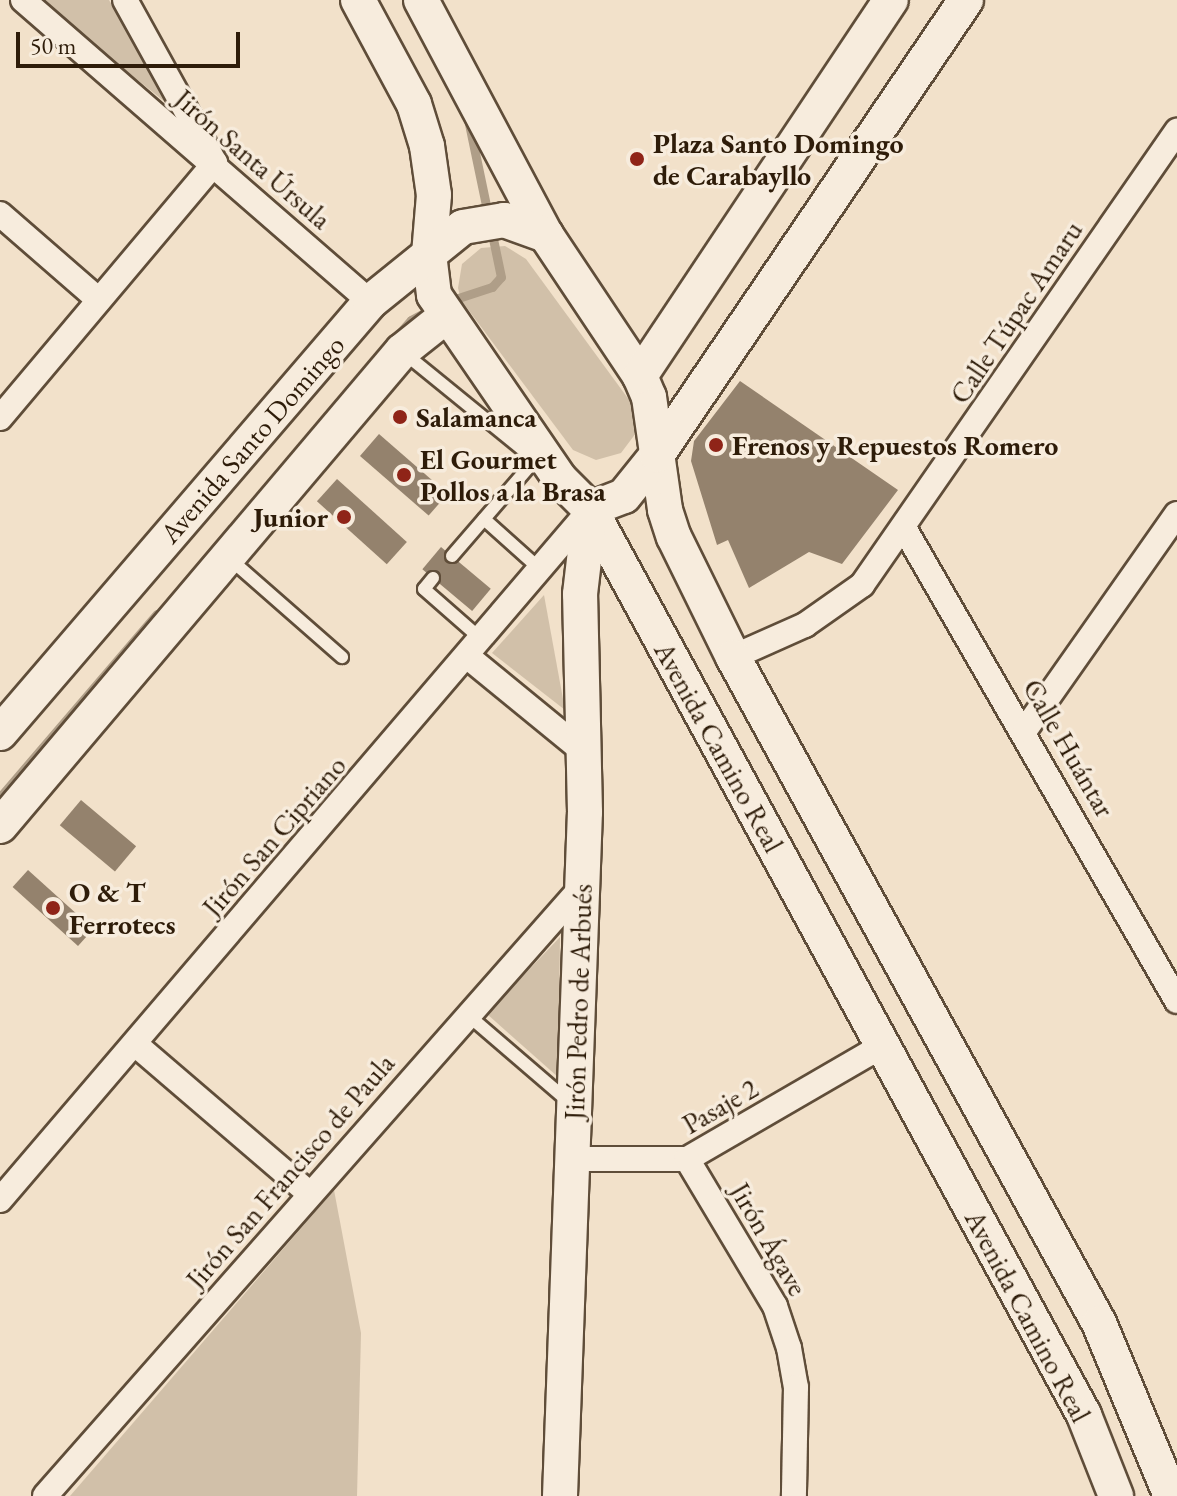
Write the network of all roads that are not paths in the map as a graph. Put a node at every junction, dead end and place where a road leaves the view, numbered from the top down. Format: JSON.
{"nodes":[{"id":1,"x":125,"y":0,"type":"edge"},
{"id":2,"x":358,"y":0,"type":"edge"},
{"id":3,"x":421,"y":0,"type":"edge"},
{"id":4,"x":891,"y":0,"type":"edge"},
{"id":5,"x":966,"y":0,"type":"edge"},
{"id":6,"x":31,"y":3,"type":"edge"},
{"id":7,"x":1177,"y":131,"type":"edge"},
{"id":8,"x":215,"y":163,"type":"junction"},
{"id":9,"x":0,"y":214,"type":"edge"},
{"id":10,"x":546,"y":235,"type":"junction"},
{"id":11,"x":429,"y":254,"type":"junction"},
{"id":12,"x":99,"y":300,"type":"junction"},
{"id":13,"x":370,"y":302,"type":"junction"},
{"id":14,"x":446,"y":316,"type":"junction"},
{"id":15,"x":402,"y":351,"type":"junction"},
{"id":16,"x":640,"y":376,"type":"junction"},
{"id":17,"x":0,"y":418,"type":"edge"},
{"id":18,"x":657,"y":455,"type":"junction"},
{"id":19,"x":547,"y":469,"type":"junction"},
{"id":20,"x":590,"y":509,"type":"junction"},
{"id":21,"x":1177,"y":514,"type":"edge"},
{"id":22,"x":484,"y":519,"type":"junction"},
{"id":23,"x":904,"y":528,"type":"junction"},
{"id":24,"x":452,"y":556,"type":"dead end"},
{"id":25,"x":230,"y":558,"type":"junction"},
{"id":26,"x":542,"y":571,"type":"junction"},
{"id":27,"x":433,"y":578,"type":"dead end"},
{"id":28,"x":475,"y":649,"type":"junction"},
{"id":29,"x":342,"y":657,"type":"dead end"},
{"id":30,"x":733,"y":657,"type":"junction"},
{"id":31,"x":1025,"y":730,"type":"junction"},
{"id":32,"x":0,"y":733,"type":"edge"},
{"id":33,"x":583,"y":751,"type":"junction"},
{"id":34,"x":0,"y":826,"type":"edge"},
{"id":35,"x":582,"y":887,"type":"junction"},
{"id":36,"x":1177,"y":1001,"type":"edge"},
{"id":37,"x":468,"y":1015,"type":"junction"},
{"id":38,"x":135,"y":1044,"type":"junction"},
{"id":39,"x":882,"y":1046,"type":"junction"},
{"id":40,"x":574,"y":1107,"type":"junction"},
{"id":41,"x":572,"y":1159,"type":"junction"},
{"id":42,"x":687,"y":1159,"type":"junction"},
{"id":43,"x":309,"y":1193,"type":"junction"},
{"id":44,"x":0,"y":1200,"type":"edge"},
{"id":45,"x":45,"y":1496,"type":"edge"},
{"id":46,"x":560,"y":1496,"type":"edge"},
{"id":47,"x":794,"y":1496,"type":"edge"},
{"id":48,"x":1116,"y":1496,"type":"edge"},
{"id":49,"x":1171,"y":1496,"type":"edge"}],
"edges":[{"from":1,"to":8,"type":"street"},
{"from":2,"to":11,"type":"main road","name":"Avenida Camino Real"},
{"from":3,"to":10,"type":"main road","name":"Avenida Camino Real"},
{"from":4,"to":16,"type":"main road"},
{"from":5,"to":18,"type":"main road"},
{"from":6,"to":8,"type":"street","name":"Jirón Santa Úrsula"},
{"from":7,"to":23,"type":"street","name":"Calle Túpac Amaru"},
{"from":8,"to":12,"type":"street"},
{"from":8,"to":13,"type":"street","name":"Jirón Santa Úrsula"},
{"from":9,"to":12,"type":"street"},
{"from":10,"to":11,"type":"main road","name":"Avenida Santo Domingo"},
{"from":10,"to":16,"type":"main road","name":"Avenida Camino Real"},
{"from":11,"to":13,"type":"main road","name":"Avenida Santo Domingo"},
{"from":11,"to":14,"type":"main road","name":"Avenida Camino Real"},
{"from":12,"to":17,"type":"street"},
{"from":13,"to":32,"type":"main road","name":"Avenida Santo Domingo"},
{"from":14,"to":15,"type":"main road","name":"Avenida Santo Domingo"},
{"from":14,"to":19,"type":"main road","name":"Avenida Camino Real"},
{"from":15,"to":19,"type":"lane"},
{"from":15,"to":25,"type":"main road","name":"Avenida Santo Domingo"},
{"from":16,"to":18,"type":"main road","name":"Avenida Camino Real"},
{"from":18,"to":20,"type":"main road"},
{"from":18,"to":30,"type":"main road","name":"Avenida Camino Real"},
{"from":19,"to":20,"type":"main road","name":"Avenida Camino Real"},
{"from":19,"to":22,"type":"lane"},
{"from":20,"to":26,"type":"street","name":"Jirón San Cipriano"},
{"from":20,"to":33,"type":"main road","name":"Jirón Pedro de Arbués"},
{"from":20,"to":39,"type":"main road","name":"Avenida Camino Real"},
{"from":21,"to":31,"type":"street"},
{"from":22,"to":24,"type":"lane"},
{"from":22,"to":26,"type":"lane"},
{"from":23,"to":30,"type":"street","name":"Calle Túpac Amaru"},
{"from":23,"to":31,"type":"street","name":"Calle Huántar"},
{"from":25,"to":29,"type":"lane"},
{"from":25,"to":34,"type":"main road","name":"Avenida Santo Domingo"},
{"from":26,"to":28,"type":"street","name":"Jirón San Cipriano"},
{"from":27,"to":28,"type":"lane"},
{"from":28,"to":33,"type":"street"},
{"from":28,"to":38,"type":"street","name":"Jirón San Cipriano"},
{"from":30,"to":49,"type":"main road","name":"Avenida Camino Real"},
{"from":31,"to":36,"type":"street","name":"Calle Huántar"},
{"from":33,"to":35,"type":"main road","name":"Jirón Pedro de Arbués"},
{"from":35,"to":37,"type":"street","name":"Jirón San Francisco de Paula"},
{"from":35,"to":40,"type":"main road","name":"Jirón Pedro de Arbués"},
{"from":37,"to":40,"type":"lane"},
{"from":37,"to":43,"type":"street","name":"Jirón San Francisco de Paula"},
{"from":38,"to":43,"type":"street"},
{"from":38,"to":44,"type":"street","name":"Jirón San Cipriano"},
{"from":39,"to":42,"type":"street","name":"Pasaje 2"},
{"from":39,"to":48,"type":"main road","name":"Avenida Camino Real"},
{"from":40,"to":41,"type":"main road","name":"Jirón Pedro de Arbués"},
{"from":41,"to":42,"type":"street","name":"Pasaje 2"},
{"from":41,"to":46,"type":"main road","name":"Jirón Pedro de Arbués"},
{"from":42,"to":47,"type":"street","name":"Jirón Ágave"},
{"from":43,"to":45,"type":"street","name":"Jirón San Francisco de Paula"}]}
